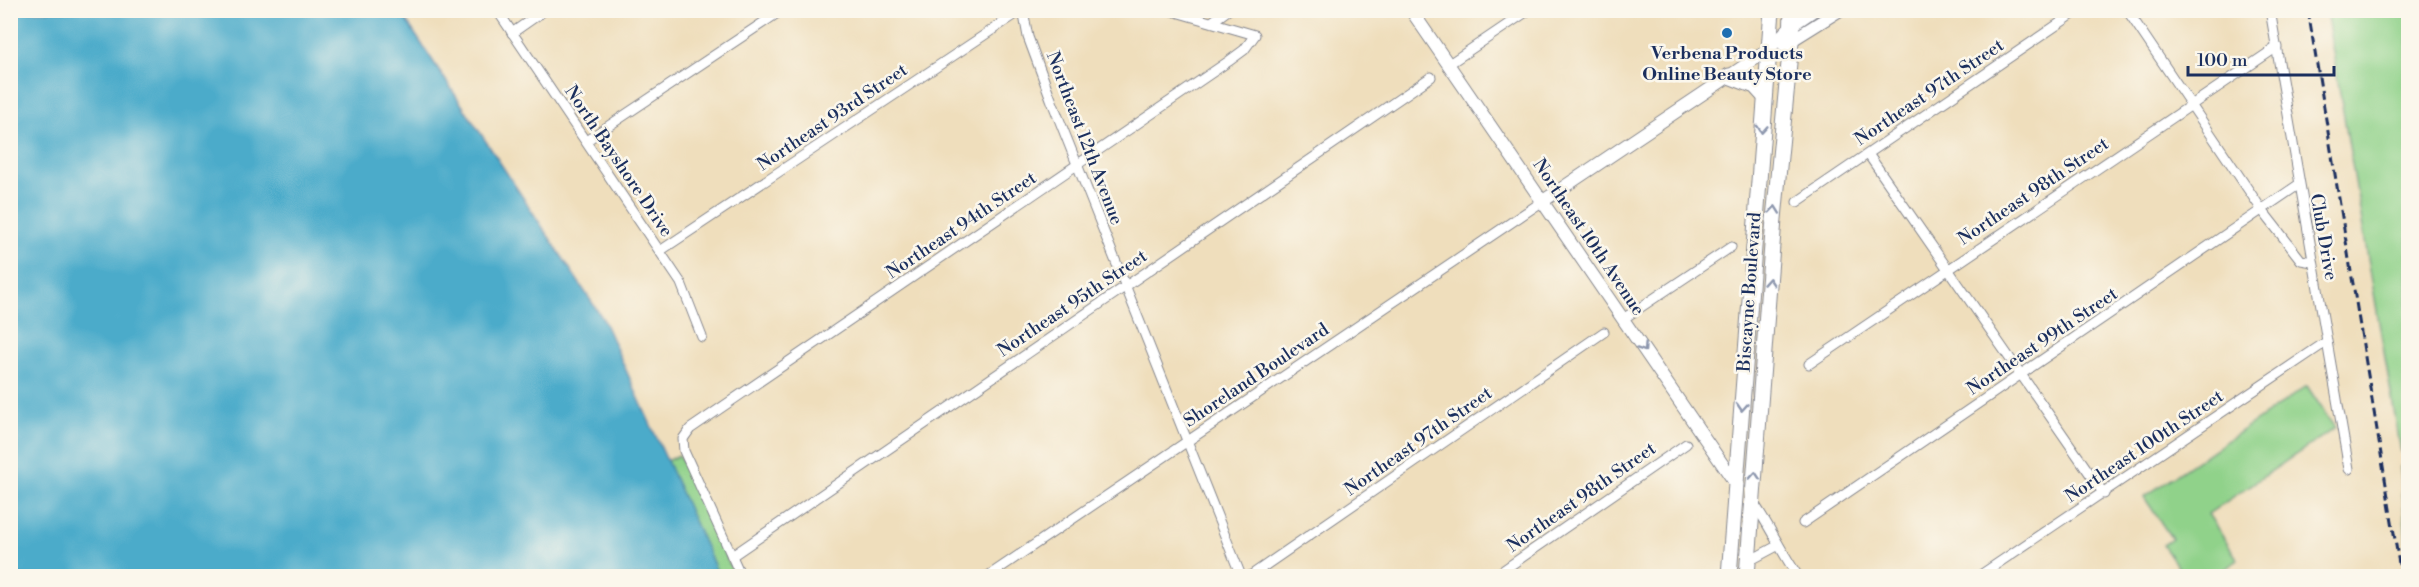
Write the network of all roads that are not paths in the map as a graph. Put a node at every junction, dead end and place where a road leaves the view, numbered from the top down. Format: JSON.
{"nodes":[{"id":1,"x":497,"y":10,"type":"edge"},
{"id":2,"x":545,"y":10,"type":"edge"},
{"id":3,"x":782,"y":10,"type":"edge"},
{"id":4,"x":1022,"y":10,"type":"edge"},
{"id":5,"x":1169,"y":10,"type":"edge"},
{"id":6,"x":1228,"y":10,"type":"edge"},
{"id":7,"x":1411,"y":10,"type":"edge"},
{"id":8,"x":1529,"y":10,"type":"edge"},
{"id":9,"x":1772,"y":10,"type":"edge"},
{"id":10,"x":1814,"y":10,"type":"edge"},
{"id":11,"x":1840,"y":10,"type":"edge"},
{"id":12,"x":2079,"y":10,"type":"edge"},
{"id":13,"x":2127,"y":10,"type":"edge"},
{"id":14,"x":2270,"y":10,"type":"edge"},
{"id":15,"x":1792,"y":18,"type":"edge"},
{"id":16,"x":1213,"y":21,"type":"junction"},
{"id":17,"x":512,"y":33,"type":"junction"},
{"id":18,"x":1791,"y":42,"type":"junction"},
{"id":19,"x":2277,"y":47,"type":"junction"},
{"id":20,"x":1768,"y":50,"type":"junction"},
{"id":21,"x":1449,"y":64,"type":"junction"},
{"id":22,"x":1729,"y":76,"type":"junction"},
{"id":23,"x":1431,"y":77,"type":"dead end"},
{"id":24,"x":1765,"y":97,"type":"junction"},
{"id":25,"x":2190,"y":104,"type":"junction"},
{"id":26,"x":586,"y":141,"type":"junction"},
{"id":27,"x":1868,"y":154,"type":"junction"},
{"id":28,"x":1077,"y":166,"type":"junction"},
{"id":29,"x":2298,"y":185,"type":"junction"},
{"id":30,"x":1543,"y":201,"type":"junction"},
{"id":31,"x":1797,"y":202,"type":"dead end"},
{"id":32,"x":2262,"y":210,"type":"junction"},
{"id":33,"x":1731,"y":247,"type":"dead end"},
{"id":34,"x":660,"y":251,"type":"junction"},
{"id":35,"x":2313,"y":262,"type":"junction"},
{"id":36,"x":1947,"y":269,"type":"junction"},
{"id":37,"x":1126,"y":285,"type":"junction"},
{"id":38,"x":1623,"y":318,"type":"junction"},
{"id":39,"x":1604,"y":332,"type":"dead end"},
{"id":40,"x":702,"y":337,"type":"dead end"},
{"id":41,"x":2326,"y":342,"type":"junction"},
{"id":42,"x":1809,"y":364,"type":"dead end"},
{"id":43,"x":2021,"y":376,"type":"junction"},
{"id":44,"x":1188,"y":442,"type":"junction"},
{"id":45,"x":1686,"y":444,"type":"dead end"},
{"id":46,"x":2349,"y":469,"type":"dead end"},
{"id":47,"x":1736,"y":484,"type":"junction"},
{"id":48,"x":2104,"y":494,"type":"junction"},
{"id":49,"x":1753,"y":502,"type":"junction"},
{"id":50,"x":1803,"y":523,"type":"dead end"},
{"id":51,"x":1776,"y":546,"type":"junction"},
{"id":52,"x":732,"y":556,"type":"junction"},
{"id":53,"x":1748,"y":569,"type":"edge"},
{"id":54,"x":741,"y":576,"type":"edge"},
{"id":55,"x":988,"y":576,"type":"edge"},
{"id":56,"x":1241,"y":576,"type":"edge"},
{"id":57,"x":1250,"y":576,"type":"edge"},
{"id":58,"x":1495,"y":576,"type":"edge"},
{"id":59,"x":1729,"y":576,"type":"edge"},
{"id":60,"x":1798,"y":576,"type":"edge"},
{"id":61,"x":1979,"y":576,"type":"edge"}],
"edges":[{"from":1,"to":17,"type":"street","name":"North Bayshore Drive"},
{"from":2,"to":17,"type":"street"},
{"from":3,"to":26,"type":"street"},
{"from":4,"to":28,"type":"street","name":"Northeast 12th Avenue"},
{"from":4,"to":34,"type":"street","name":"Northeast 93rd Street"},
{"from":5,"to":16,"type":"street"},
{"from":6,"to":16,"type":"street"},
{"from":7,"to":21,"type":"street","name":"Northeast 10th Avenue"},
{"from":8,"to":21,"type":"street"},
{"from":9,"to":20,"type":"main road","name":"Biscayne Boulevard"},
{"from":10,"to":15,"type":"street"},
{"from":11,"to":18,"type":"street"},
{"from":12,"to":27,"type":"street","name":"Northeast 97th Street"},
{"from":13,"to":25,"type":"street"},
{"from":14,"to":19,"type":"street","name":"Club Drive"},
{"from":15,"to":18,"type":"main road","name":"Biscayne Boulevard"},
{"from":15,"to":20,"type":"street"},
{"from":16,"to":28,"type":"street","name":"Northeast 94th Street"},
{"from":17,"to":26,"type":"street","name":"North Bayshore Drive"},
{"from":18,"to":20,"type":"street"},
{"from":49,"to":18,"type":"main road","name":"Biscayne Boulevard","one_way":true},
{"from":19,"to":25,"type":"street","name":"Northeast 98th Street"},
{"from":19,"to":29,"type":"street","name":"Club Drive"},
{"from":20,"to":22,"type":"street"},
{"from":20,"to":24,"type":"main road","name":"Biscayne Boulevard"},
{"from":21,"to":30,"type":"street","name":"Northeast 10th Avenue"},
{"from":22,"to":24,"type":"main road"},
{"from":22,"to":30,"type":"street"},
{"from":23,"to":37,"type":"street","name":"Northeast 95th Street"},
{"from":24,"to":47,"type":"main road","name":"Biscayne Boulevard","one_way":true},
{"from":25,"to":32,"type":"street"},
{"from":25,"to":36,"type":"street","name":"Northeast 98th Street"},
{"from":26,"to":34,"type":"street","name":"North Bayshore Drive"},
{"from":27,"to":31,"type":"street","name":"Northeast 97th Street"},
{"from":27,"to":36,"type":"street"},
{"from":28,"to":37,"type":"street","name":"Northeast 12th Avenue"},
{"from":28,"to":52,"type":"street","name":"Northeast 94th Street"},
{"from":29,"to":32,"type":"street","name":"Northeast 99th Street"},
{"from":29,"to":35,"type":"street","name":"Club Drive"},
{"from":30,"to":38,"type":"street","name":"Northeast 10th Avenue"},
{"from":30,"to":44,"type":"street","name":"Shoreland Boulevard"},
{"from":32,"to":35,"type":"street"},
{"from":32,"to":43,"type":"street","name":"Northeast 99th Street"},
{"from":33,"to":38,"type":"street"},
{"from":34,"to":40,"type":"street","name":"North Bayshore Drive"},
{"from":35,"to":41,"type":"street","name":"Club Drive"},
{"from":36,"to":42,"type":"street","name":"Northeast 98th Street"},
{"from":36,"to":43,"type":"street"},
{"from":37,"to":44,"type":"street","name":"Northeast 12th Avenue"},
{"from":37,"to":52,"type":"street","name":"Northeast 95th Street"},
{"from":38,"to":47,"type":"street","name":"Northeast 10th Avenue","one_way":true},
{"from":39,"to":57,"type":"street","name":"Northeast 97th Street"},
{"from":41,"to":46,"type":"street","name":"Club Drive"},
{"from":41,"to":48,"type":"street","name":"Northeast 100th Street"},
{"from":43,"to":48,"type":"street"},
{"from":43,"to":50,"type":"street","name":"Northeast 99th Street"},
{"from":44,"to":55,"type":"street","name":"Shoreland Boulevard"},
{"from":44,"to":56,"type":"street","name":"Northeast 12th Avenue"},
{"from":45,"to":58,"type":"street","name":"Northeast 98th Street"},
{"from":47,"to":59,"type":"main road","name":"Biscayne Boulevard"},
{"from":48,"to":61,"type":"street","name":"Northeast 100th Street"},
{"from":49,"to":51,"type":"street"},
{"from":49,"to":53,"type":"main road","name":"Biscayne Boulevard"},
{"from":51,"to":53,"type":"street"},
{"from":51,"to":60,"type":"street"},
{"from":52,"to":54,"type":"street"}]}
